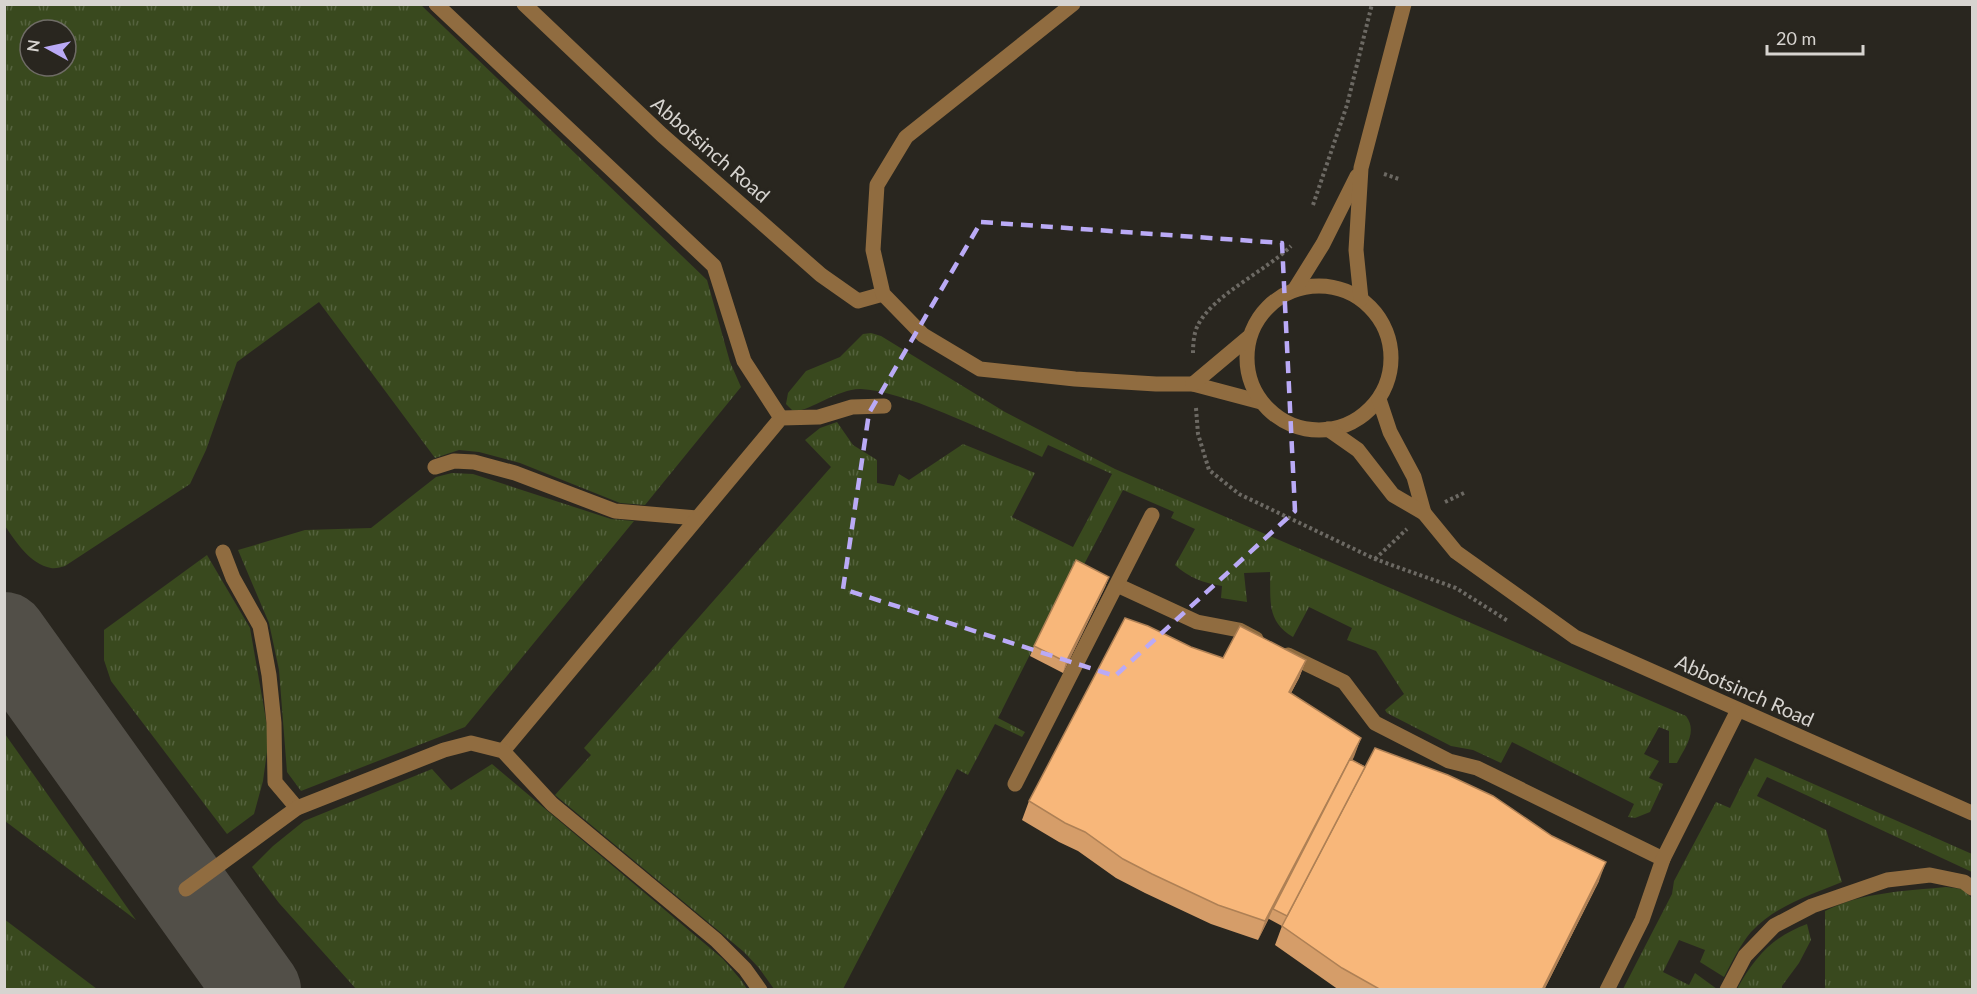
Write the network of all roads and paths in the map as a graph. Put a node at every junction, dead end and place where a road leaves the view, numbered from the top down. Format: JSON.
{"nodes":[{"id":1,"x":436,"y":4,"type":"edge"},
{"id":2,"x":524,"y":4,"type":"edge"},
{"id":3,"x":1073,"y":4,"type":"edge"},
{"id":4,"x":1372,"y":4,"type":"edge"},
{"id":5,"x":1404,"y":4,"type":"edge"},
{"id":6,"x":1361,"y":168,"type":"junction"},
{"id":7,"x":1309,"y":213,"type":"dead end"},
{"id":8,"x":1296,"y":241,"type":"dead end"},
{"id":9,"x":1295,"y":290,"type":"junction"},
{"id":10,"x":883,"y":294,"type":"junction"},
{"id":11,"x":1361,"y":299,"type":"junction"},
{"id":12,"x":1250,"y":337,"type":"junction"},
{"id":13,"x":1193,"y":384,"type":"junction"},
{"id":14,"x":1379,"y":399,"type":"junction"},
{"id":15,"x":1261,"y":402,"type":"junction"},
{"id":16,"x":884,"y":406,"type":"dead end"},
{"id":17,"x":782,"y":418,"type":"junction"},
{"id":18,"x":1328,"y":429,"type":"junction"},
{"id":19,"x":435,"y":467,"type":"dead end"},
{"id":20,"x":1424,"y":513,"type":"junction"},
{"id":21,"x":1152,"y":515,"type":"dead end"},
{"id":22,"x":697,"y":518,"type":"junction"},
{"id":23,"x":223,"y":552,"type":"dead end"},
{"id":24,"x":1117,"y":585,"type":"junction"},
{"id":25,"x":1738,"y":710,"type":"junction"},
{"id":26,"x":503,"y":751,"type":"junction"},
{"id":27,"x":1015,"y":784,"type":"dead end"},
{"id":28,"x":297,"y":808,"type":"junction"},
{"id":29,"x":1972,"y":813,"type":"edge"},
{"id":30,"x":1663,"y":859,"type":"junction"},
{"id":31,"x":1972,"y":888,"type":"edge"},
{"id":32,"x":186,"y":889,"type":"dead end"},
{"id":33,"x":760,"y":990,"type":"edge"},
{"id":34,"x":1606,"y":990,"type":"edge"},
{"id":35,"x":1727,"y":990,"type":"edge"}],
"edges":[{"from":1,"to":17,"type":"street"},
{"from":2,"to":10,"type":"street","name":"Abbotsinch Road"},
{"from":3,"to":10,"type":"street"},
{"from":4,"to":7,"type":"path"},
{"from":5,"to":6,"type":"street"},
{"from":6,"to":9,"type":"street"},
{"from":6,"to":11,"type":"street"},
{"from":8,"to":13,"type":"path"},
{"from":9,"to":11,"type":"street"},
{"from":9,"to":12,"type":"street"},
{"from":10,"to":13,"type":"street"},
{"from":11,"to":14,"type":"street"},
{"from":12,"to":13,"type":"street"},
{"from":12,"to":15,"type":"street"},
{"from":13,"to":15,"type":"street"},
{"from":14,"to":18,"type":"street"},
{"from":14,"to":20,"type":"street"},
{"from":15,"to":18,"type":"street"},
{"from":16,"to":17,"type":"street"},
{"from":17,"to":22,"type":"street"},
{"from":18,"to":20,"type":"street"},
{"from":19,"to":22,"type":"street"},
{"from":20,"to":25,"type":"street","name":"Abbotsinch Road"},
{"from":21,"to":24,"type":"street"},
{"from":22,"to":26,"type":"street"},
{"from":23,"to":28,"type":"street"},
{"from":24,"to":27,"type":"street"},
{"from":24,"to":30,"type":"street"},
{"from":25,"to":29,"type":"street","name":"Abbotsinch Road"},
{"from":25,"to":30,"type":"street"},
{"from":26,"to":28,"type":"street"},
{"from":26,"to":33,"type":"street"},
{"from":28,"to":32,"type":"street"},
{"from":30,"to":34,"type":"street"},
{"from":31,"to":35,"type":"street"}]}
